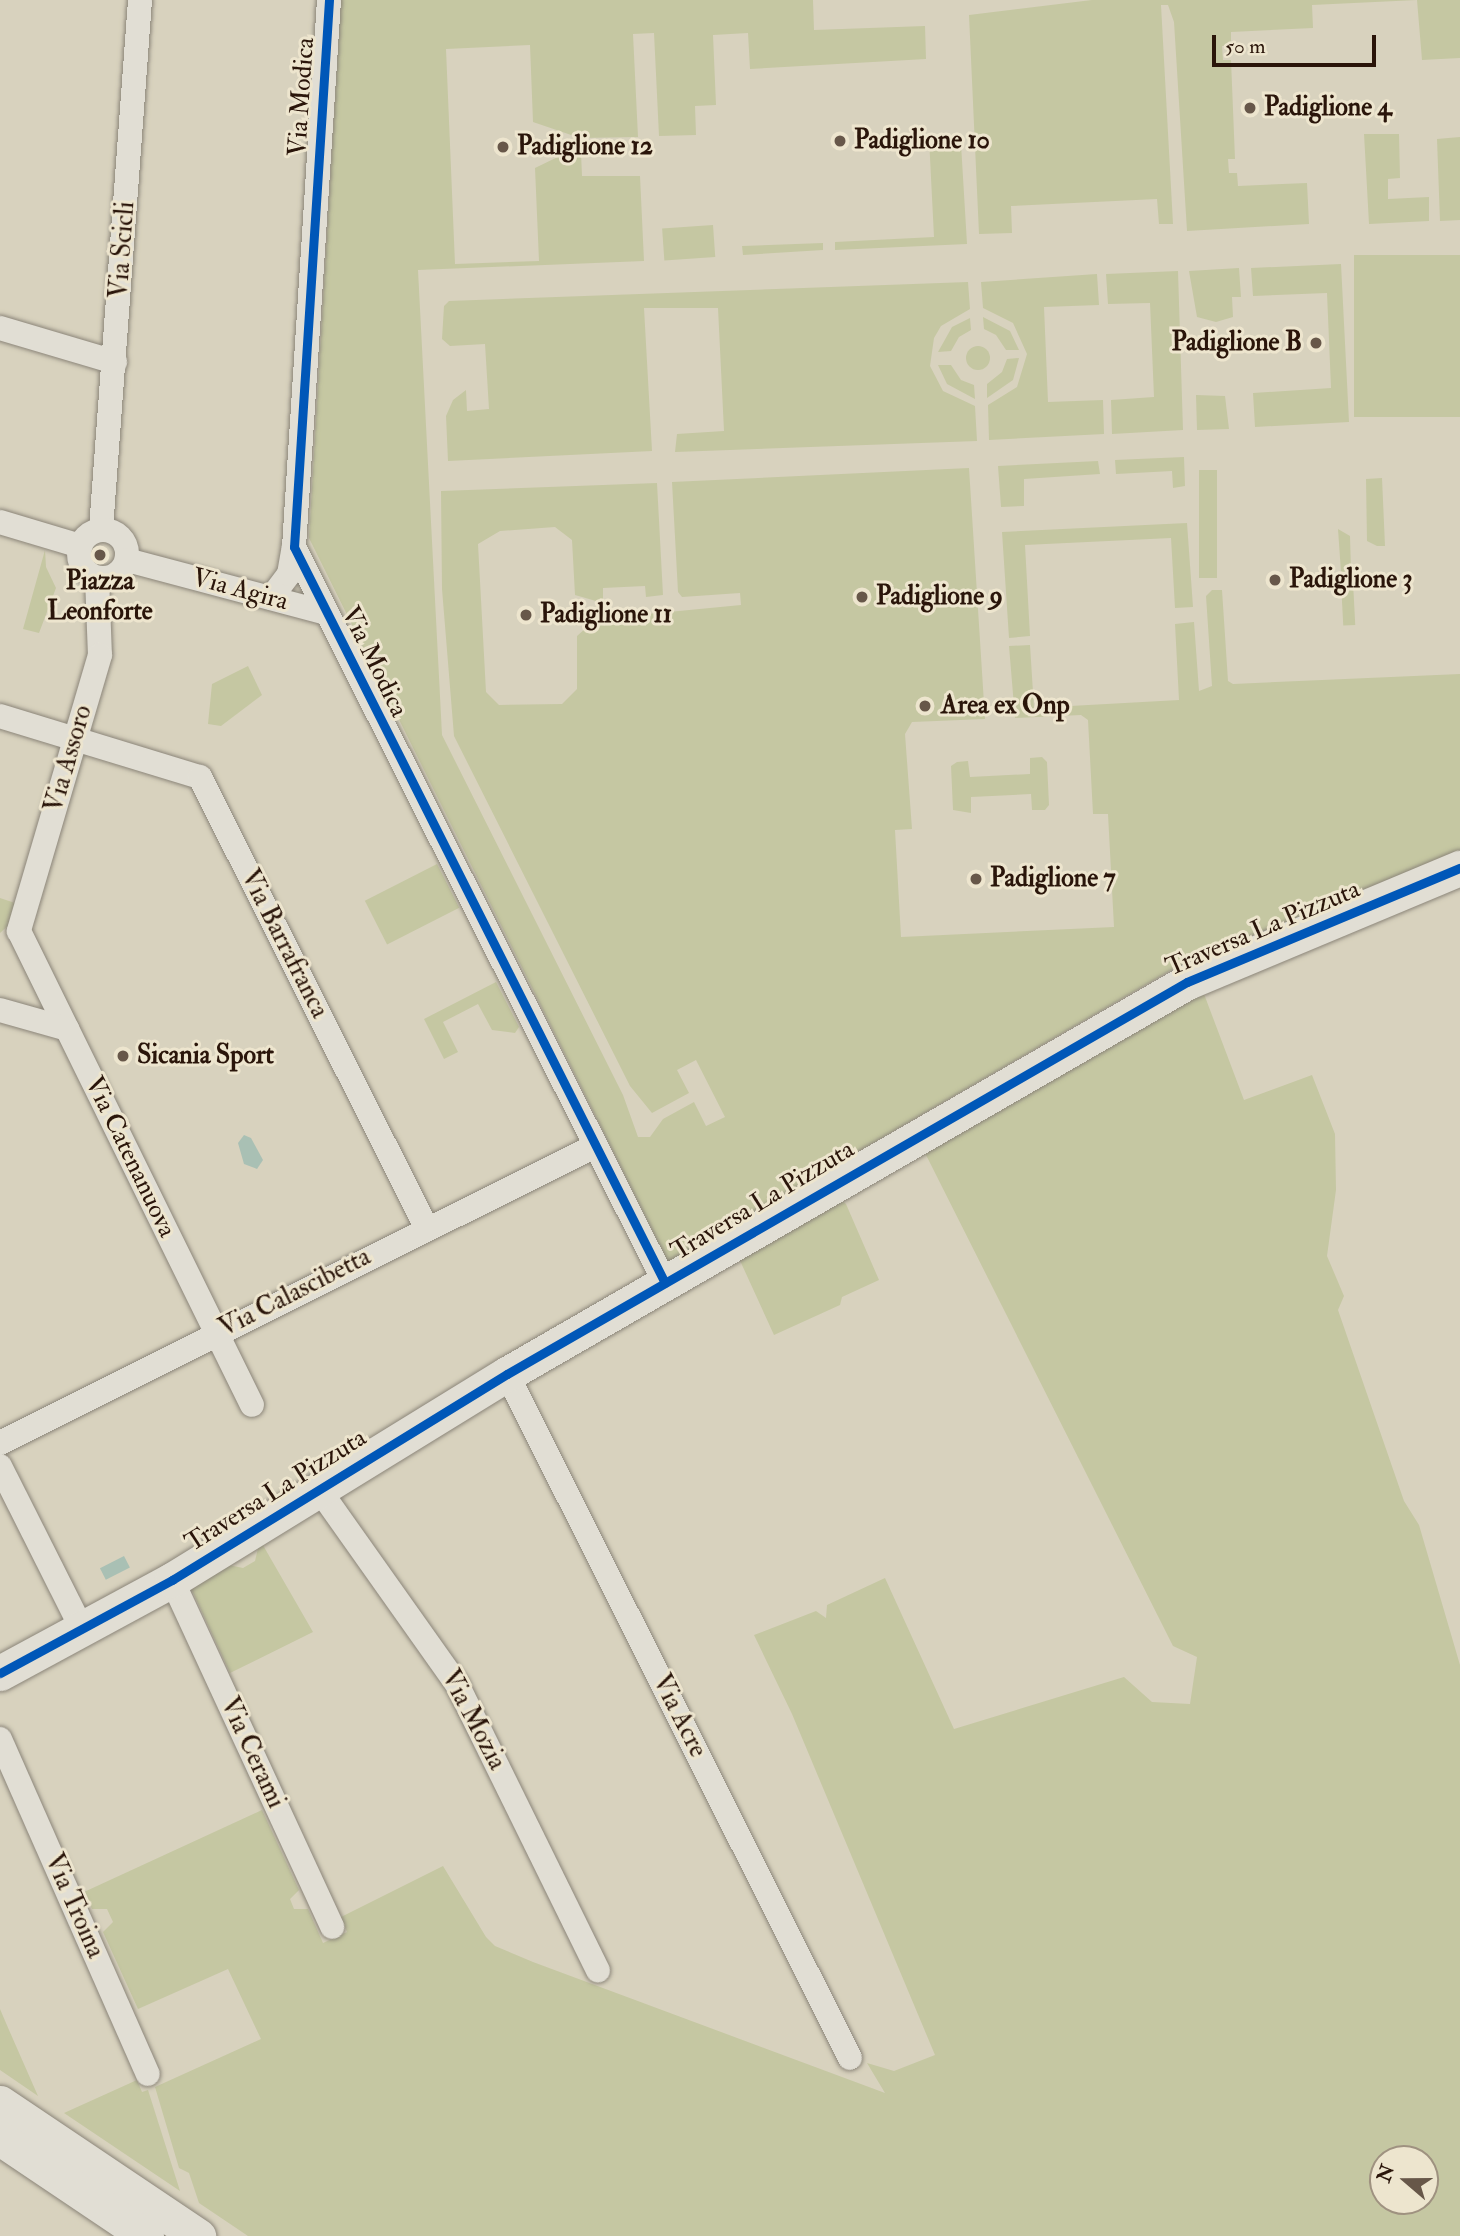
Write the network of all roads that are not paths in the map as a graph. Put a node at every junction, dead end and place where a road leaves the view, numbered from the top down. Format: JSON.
{"nodes":[{"id":1,"x":140,"y":0,"type":"edge"},
{"id":2,"x":329,"y":0,"type":"edge"},
{"id":3,"x":0,"y":328,"type":"edge"},
{"id":4,"x":115,"y":362,"type":"junction"},
{"id":5,"x":0,"y":522,"type":"edge"},
{"id":6,"x":101,"y":530,"type":"junction"},
{"id":7,"x":80,"y":546,"type":"junction"},
{"id":8,"x":294,"y":547,"type":"junction"},
{"id":9,"x":127,"y":561,"type":"junction"},
{"id":10,"x":97,"y":578,"type":"junction"},
{"id":11,"x":271,"y":598,"type":"junction"},
{"id":12,"x":326,"y":613,"type":"junction"},
{"id":13,"x":0,"y":716,"type":"edge"},
{"id":14,"x":75,"y":738,"type":"junction"},
{"id":15,"x":1460,"y":868,"type":"edge"},
{"id":16,"x":26,"y":907,"type":"joint"},
{"id":17,"x":0,"y":1010,"type":"edge"},
{"id":18,"x":67,"y":1029,"type":"junction"},
{"id":19,"x":593,"y":1147,"type":"junction"},
{"id":20,"x":426,"y":1227,"type":"junction"},
{"id":21,"x":665,"y":1283,"type":"junction"},
{"id":22,"x":216,"y":1332,"type":"junction"},
{"id":23,"x":507,"y":1374,"type":"junction"},
{"id":24,"x":252,"y":1405,"type":"dead end"},
{"id":25,"x":0,"y":1443,"type":"edge"},
{"id":26,"x":0,"y":1466,"type":"edge"},
{"id":27,"x":318,"y":1488,"type":"junction"},
{"id":28,"x":172,"y":1580,"type":"junction"},
{"id":29,"x":83,"y":1631,"type":"junction"},
{"id":30,"x":0,"y":1673,"type":"edge"},
{"id":31,"x":0,"y":1739,"type":"edge"},
{"id":32,"x":332,"y":1927,"type":"dead end"},
{"id":33,"x":598,"y":1970,"type":"dead end"},
{"id":34,"x":850,"y":2058,"type":"dead end"},
{"id":35,"x":148,"y":2074,"type":"dead end"},
{"id":36,"x":0,"y":2103,"type":"edge"},
{"id":37,"x":0,"y":2138,"type":"edge"},
{"id":38,"x":146,"y":2236,"type":"edge"},
{"id":39,"x":198,"y":2236,"type":"edge"}],
"edges":[{"from":1,"to":4,"type":"street","name":"Via Scicli"},
{"from":2,"to":8,"type":"street","name":"Via Modica"},
{"from":3,"to":4,"type":"street"},
{"from":4,"to":6,"type":"street","name":"Via Scicli"},
{"from":5,"to":7,"type":"street"},
{"from":6,"to":7,"type":"street"},
{"from":6,"to":9,"type":"street"},
{"from":7,"to":10,"type":"street"},
{"from":8,"to":11,"type":"street"},
{"from":8,"to":12,"type":"street","name":"Via Modica"},
{"from":9,"to":10,"type":"street"},
{"from":9,"to":11,"type":"street","name":"Via Agira"},
{"from":10,"to":14,"type":"street","name":"Via Assoro"},
{"from":11,"to":12,"type":"street","name":"Via Agira"},
{"from":12,"to":19,"type":"street","name":"Via Modica"},
{"from":13,"to":14,"type":"street","name":"Via Barrafranca"},
{"from":14,"to":16,"type":"street","name":"Via Assoro"},
{"from":14,"to":20,"type":"street","name":"Via Barrafranca"},
{"from":15,"to":21,"type":"street","name":"Traversa La Pizzuta"},
{"from":16,"to":18,"type":"street","name":"Via Catenanuova"},
{"from":17,"to":18,"type":"street"},
{"from":18,"to":22,"type":"street","name":"Via Catenanuova"},
{"from":19,"to":20,"type":"street","name":"Via Calascibetta"},
{"from":19,"to":21,"type":"street","name":"Via Modica"},
{"from":20,"to":22,"type":"street","name":"Via Calascibetta"},
{"from":21,"to":23,"type":"street","name":"Traversa La Pizzuta"},
{"from":22,"to":24,"type":"street","name":"Via Catenanuova"},
{"from":22,"to":25,"type":"street","name":"Via Calascibetta"},
{"from":23,"to":27,"type":"street","name":"Traversa La Pizzuta"},
{"from":23,"to":34,"type":"street","name":"Via Acre"},
{"from":26,"to":29,"type":"street"},
{"from":27,"to":28,"type":"street","name":"Traversa La Pizzuta"},
{"from":27,"to":33,"type":"street","name":"Via Mozia"},
{"from":28,"to":29,"type":"street","name":"Traversa La Pizzuta"},
{"from":28,"to":32,"type":"street","name":"Via Cerami"},
{"from":29,"to":30,"type":"street","name":"Traversa La Pizzuta"},
{"from":31,"to":35,"type":"street","name":"Via Troina"},
{"from":36,"to":39,"type":"street"},
{"from":37,"to":38,"type":"street"}]}
